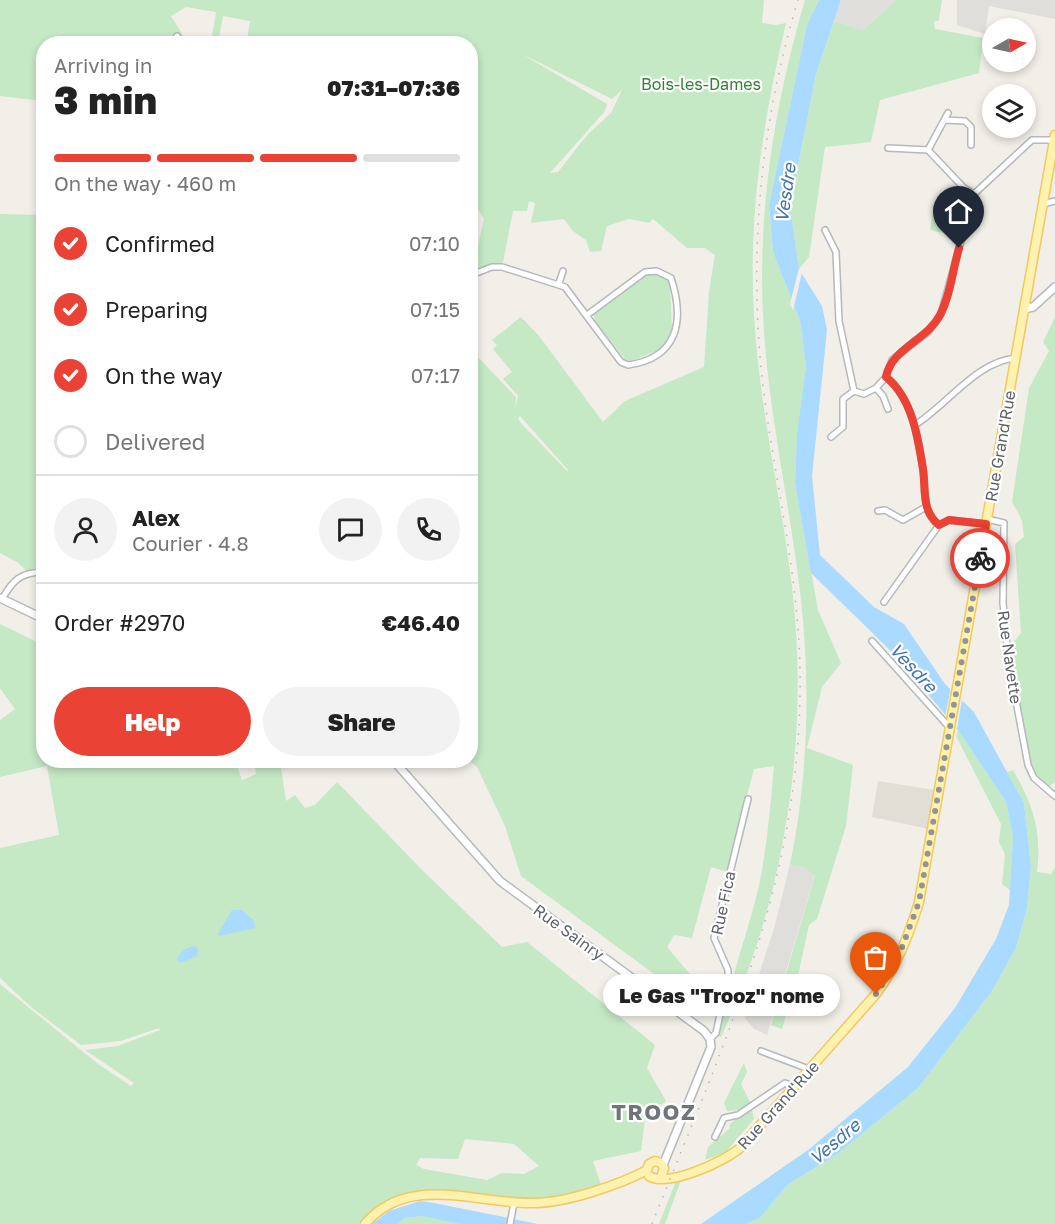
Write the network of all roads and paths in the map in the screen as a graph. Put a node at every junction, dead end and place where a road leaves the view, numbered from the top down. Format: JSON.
{"nodes":[{"id":1,"x":948,"y":114,"type":"dead end"},
{"id":2,"x":944,"y":120,"type":"junction"},
{"id":3,"x":1055,"y":137,"type":"edge"},
{"id":4,"x":971,"y":145,"type":"dead end"},
{"id":5,"x":888,"y":148,"type":"dead end"},
{"id":6,"x":928,"y":150,"type":"junction"},
{"id":7,"x":974,"y":194,"type":"junction"},
{"id":8,"x":1055,"y":201,"type":"edge"},
{"id":9,"x":1043,"y":204,"type":"junction"},
{"id":10,"x":825,"y":230,"type":"dead end"},
{"id":11,"x":563,"y":271,"type":"dead end"},
{"id":12,"x":478,"y":272,"type":"edge"},
{"id":13,"x":560,"y":283,"type":"junction"},
{"id":14,"x":1055,"y":287,"type":"edge"},
{"id":15,"x":1024,"y":309,"type":"junction"},
{"id":16,"x":587,"y":315,"type":"junction"},
{"id":17,"x":1016,"y":358,"type":"junction"},
{"id":18,"x":886,"y":377,"type":"junction"},
{"id":19,"x":876,"y":388,"type":"junction"},
{"id":20,"x":854,"y":391,"type":"junction"},
{"id":21,"x":888,"y":409,"type":"dead end"},
{"id":22,"x":914,"y":422,"type":"junction"},
{"id":23,"x":831,"y":437,"type":"dead end"},
{"id":24,"x":926,"y":507,"type":"junction"},
{"id":25,"x":878,"y":511,"type":"dead end"},
{"id":26,"x":987,"y":521,"type":"junction"},
{"id":27,"x":939,"y":525,"type":"junction"},
{"id":28,"x":36,"y":573,"type":"edge"},
{"id":29,"x":1,"y":599,"type":"edge"},
{"id":30,"x":884,"y":602,"type":"dead end"},
{"id":31,"x":36,"y":615,"type":"edge"},
{"id":32,"x":872,"y":641,"type":"dead end"},
{"id":33,"x":950,"y":726,"type":"junction"},
{"id":34,"x":400,"y":768,"type":"edge"},
{"id":35,"x":1055,"y":796,"type":"edge"},
{"id":36,"x":748,"y":799,"type":"dead end"},
{"id":37,"x":850,"y":1024,"type":"junction"},
{"id":38,"x":710,"y":1039,"type":"junction"},
{"id":39,"x":761,"y":1051,"type":"dead end"},
{"id":40,"x":807,"y":1068,"type":"junction"},
{"id":41,"x":790,"y":1085,"type":"junction"},
{"id":42,"x":675,"y":1137,"type":"junction"},
{"id":43,"x":715,"y":1137,"type":"dead end"},
{"id":44,"x":664,"y":1167,"type":"junction"},
{"id":45,"x":649,"y":1169,"type":"junction"},
{"id":46,"x":661,"y":1178,"type":"junction"},
{"id":47,"x":513,"y":1209,"type":"junction"},
{"id":48,"x":365,"y":1224,"type":"edge"},
{"id":49,"x":510,"y":1224,"type":"edge"}],
"edges":[{"from":1,"to":2,"type":"street"},
{"from":2,"to":4,"type":"street"},
{"from":2,"to":6,"type":"street"},
{"from":3,"to":7,"type":"street"},
{"from":3,"to":9,"type":"main road","name":"Rue Grand'Rue"},
{"from":5,"to":6,"type":"street"},
{"from":6,"to":7,"type":"street"},
{"from":7,"to":18,"type":"street"},
{"from":8,"to":9,"type":"street"},
{"from":9,"to":15,"type":"main road","name":"Rue Grand'Rue"},
{"from":10,"to":20,"type":"street"},
{"from":11,"to":13,"type":"street"},
{"from":12,"to":13,"type":"street"},
{"from":13,"to":16,"type":"street"},
{"from":14,"to":15,"type":"street"},
{"from":15,"to":17,"type":"main road","name":"Rue Grand'Rue"},
{"from":16,"to":16,"type":"street"},
{"from":17,"to":22,"type":"street"},
{"from":17,"to":26,"type":"main road","name":"Rue Grand'Rue"},
{"from":18,"to":19,"type":"street"},
{"from":18,"to":22,"type":"street"},
{"from":19,"to":20,"type":"street"},
{"from":19,"to":21,"type":"street"},
{"from":20,"to":23,"type":"street"},
{"from":22,"to":24,"type":"street"},
{"from":24,"to":25,"type":"street"},
{"from":24,"to":27,"type":"street"},
{"from":26,"to":27,"type":"street"},
{"from":26,"to":33,"type":"main road","name":"Rue Grand'Rue"},
{"from":26,"to":35,"type":"street","name":"Rue Navette"},
{"from":27,"to":30,"type":"street"},
{"from":28,"to":29,"type":"street"},
{"from":29,"to":31,"type":"street"},
{"from":32,"to":33,"type":"street"},
{"from":33,"to":37,"type":"main road","name":"Rue Grand'Rue"},
{"from":34,"to":38,"type":"street","name":"Rue Sainry"},
{"from":36,"to":38,"type":"street","name":"Rue Fica"},
{"from":37,"to":40,"type":"main road","name":"Rue Grand'Rue"},
{"from":37,"to":46,"type":"main road","name":"Rue Grand'Rue"},
{"from":38,"to":42,"type":"street"},
{"from":39,"to":40,"type":"street","name":"Rue Grand'Rue"},
{"from":40,"to":41,"type":"main road","name":"Rue Grand'Rue"},
{"from":41,"to":43,"type":"street"},
{"from":41,"to":44,"type":"main road","name":"Rue Grand'Rue"},
{"from":42,"to":44,"type":"street"},
{"from":42,"to":45,"type":"street"},
{"from":44,"to":45,"type":"main road","name":"Rue Grand'Rue"},
{"from":44,"to":46,"type":"main road"},
{"from":45,"to":46,"type":"main road","name":"Rue Grand'Rue"},
{"from":45,"to":47,"type":"main road"},
{"from":47,"to":48,"type":"main road"},
{"from":47,"to":49,"type":"street"}]}
